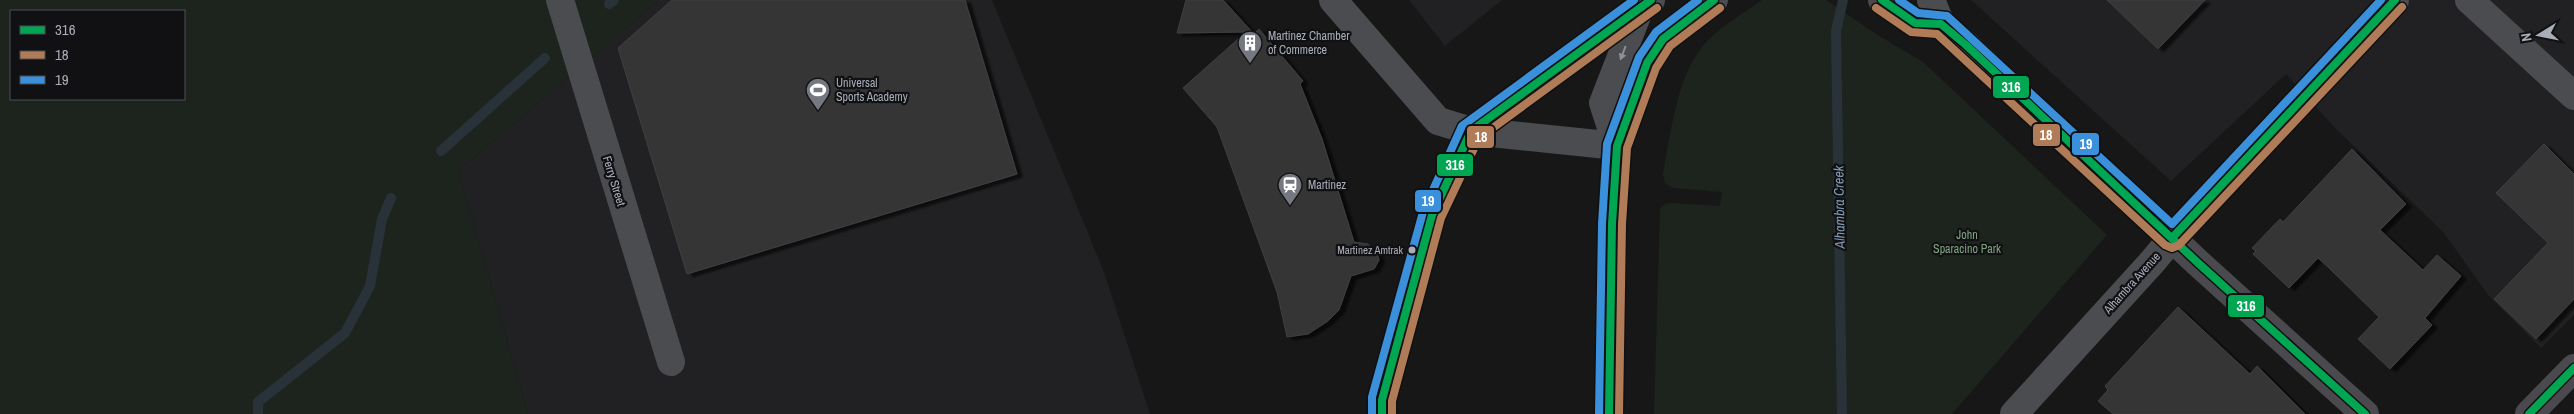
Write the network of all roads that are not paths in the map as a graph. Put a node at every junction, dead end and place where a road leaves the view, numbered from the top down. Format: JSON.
{"nodes":[{"id":1,"x":560,"y":0,"type":"edge"},
{"id":2,"x":1333,"y":0,"type":"edge"},
{"id":3,"x":1714,"y":0,"type":"edge"},
{"id":4,"x":1882,"y":0,"type":"edge"},
{"id":5,"x":2395,"y":0,"type":"edge"},
{"id":6,"x":2469,"y":0,"type":"edge"},
{"id":7,"x":1646,"y":4,"type":"edge"},
{"id":8,"x":1936,"y":12,"type":"edge"},
{"id":9,"x":2574,"y":96,"type":"edge"},
{"id":10,"x":1471,"y":131,"type":"junction"},
{"id":11,"x":1617,"y":146,"type":"junction"},
{"id":12,"x":2172,"y":238,"type":"junction"},
{"id":13,"x":671,"y":362,"type":"dead end"},
{"id":14,"x":2574,"y":368,"type":"edge"},
{"id":15,"x":2014,"y":414,"type":"edge"},
{"id":16,"x":2364,"y":414,"type":"edge"},
{"id":17,"x":2529,"y":414,"type":"edge"}],
"edges":[{"from":1,"to":13,"type":"street","name":"Ferry Street"},
{"from":2,"to":10,"type":"street"},
{"from":3,"to":11,"type":"street"},
{"from":4,"to":8,"type":"main road"},
{"from":5,"to":12,"type":"street","name":"Alhambra Avenue"},
{"from":6,"to":9,"type":"street"},
{"from":7,"to":10,"type":"street"},
{"from":7,"to":11,"type":"street","one_way":true},
{"from":8,"to":12,"type":"main road"},
{"from":10,"to":11,"type":"street"},
{"from":12,"to":15,"type":"street","name":"Alhambra Avenue"},
{"from":12,"to":16,"type":"main road"},
{"from":14,"to":17,"type":"main road"}]}
